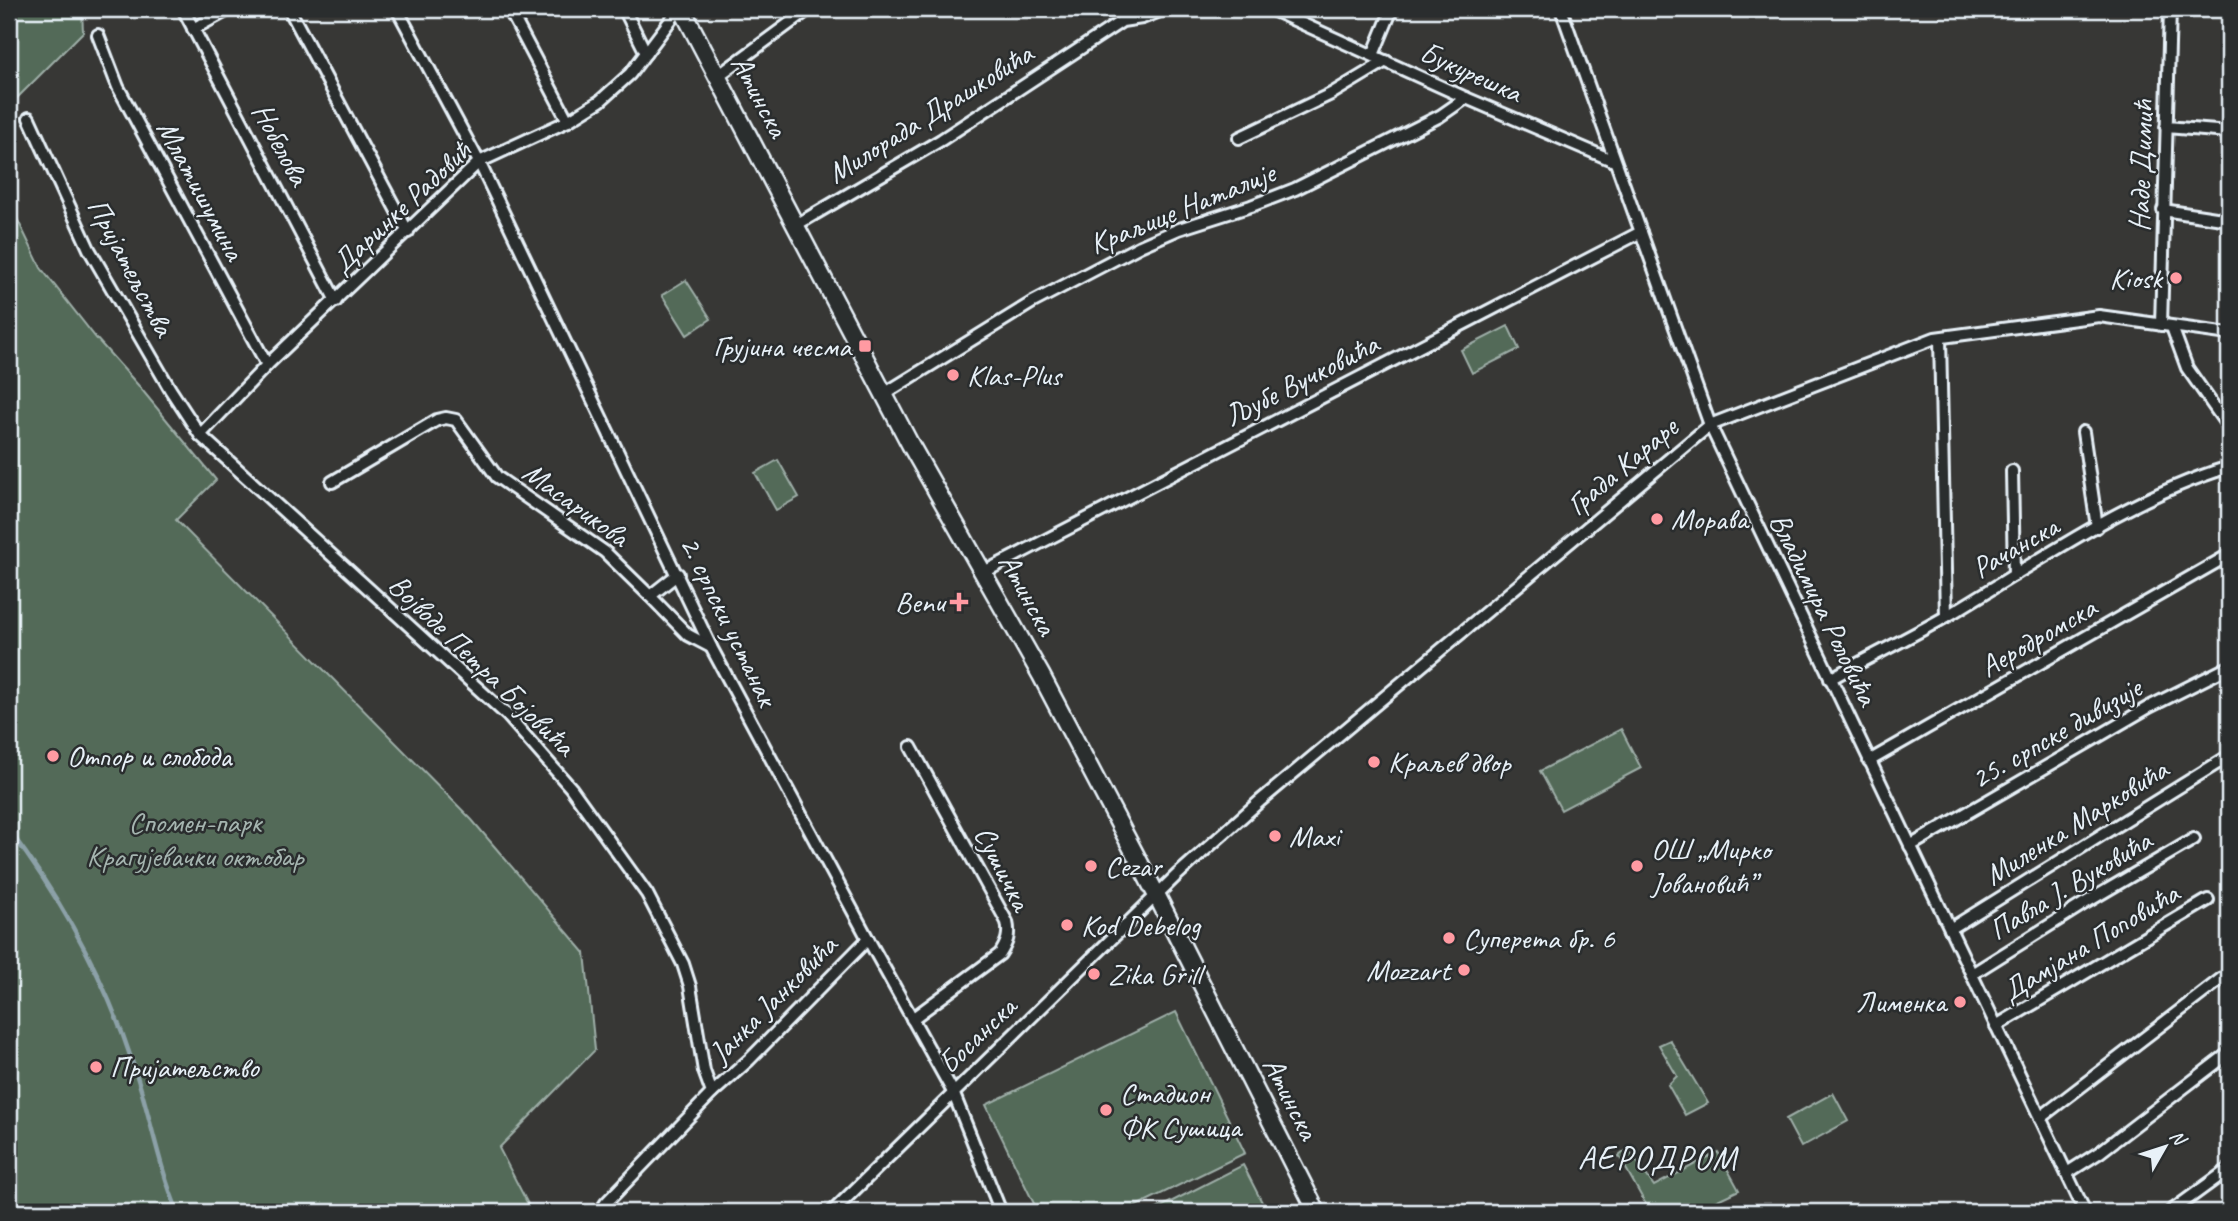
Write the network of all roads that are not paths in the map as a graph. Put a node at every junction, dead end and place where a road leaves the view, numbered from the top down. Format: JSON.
{"nodes":[{"id":1,"x":183,"y":9,"type":"edge"},
{"id":2,"x":230,"y":9,"type":"edge"},
{"id":3,"x":289,"y":9,"type":"edge"},
{"id":4,"x":397,"y":9,"type":"edge"},
{"id":5,"x":509,"y":9,"type":"edge"},
{"id":6,"x":624,"y":9,"type":"edge"},
{"id":7,"x":681,"y":9,"type":"edge"},
{"id":8,"x":810,"y":9,"type":"edge"},
{"id":9,"x":1165,"y":9,"type":"edge"},
{"id":10,"x":1270,"y":9,"type":"edge"},
{"id":11,"x":1392,"y":9,"type":"edge"},
{"id":12,"x":1561,"y":9,"type":"edge"},
{"id":13,"x":2170,"y":9,"type":"edge"},
{"id":14,"x":194,"y":29,"type":"junction"},
{"id":15,"x":98,"y":36,"type":"dead end"},
{"id":16,"x":646,"y":53,"type":"junction"},
{"id":17,"x":1373,"y":55,"type":"junction"},
{"id":18,"x":1386,"y":61,"type":"junction"},
{"id":19,"x":718,"y":76,"type":"junction"},
{"id":20,"x":1466,"y":98,"type":"junction"},
{"id":21,"x":29,"y":118,"type":"dead end"},
{"id":22,"x":568,"y":121,"type":"junction"},
{"id":23,"x":2166,"y":127,"type":"junction"},
{"id":24,"x":2229,"y":132,"type":"edge"},
{"id":25,"x":1239,"y":138,"type":"dead end"},
{"id":26,"x":1614,"y":161,"type":"junction"},
{"id":27,"x":479,"y":162,"type":"junction"},
{"id":28,"x":2163,"y":210,"type":"junction"},
{"id":29,"x":2229,"y":220,"type":"edge"},
{"id":30,"x":796,"y":225,"type":"junction"},
{"id":31,"x":408,"y":232,"type":"junction"},
{"id":32,"x":1641,"y":232,"type":"junction"},
{"id":33,"x":336,"y":301,"type":"junction"},
{"id":34,"x":2166,"y":326,"type":"junction"},
{"id":35,"x":2229,"y":334,"type":"edge"},
{"id":36,"x":1940,"y":338,"type":"junction"},
{"id":37,"x":267,"y":365,"type":"junction"},
{"id":38,"x":884,"y":394,"type":"junction"},
{"id":39,"x":1710,"y":425,"type":"junction"},
{"id":40,"x":2229,"y":428,"type":"edge"},
{"id":41,"x":2082,"y":432,"type":"dead end"},
{"id":42,"x":200,"y":435,"type":"junction"},
{"id":43,"x":2229,"y":467,"type":"edge"},
{"id":44,"x":2012,"y":471,"type":"dead end"},
{"id":45,"x":332,"y":482,"type":"dead end"},
{"id":46,"x":2097,"y":527,"type":"junction"},
{"id":47,"x":2229,"y":555,"type":"edge"},
{"id":48,"x":984,"y":572,"type":"junction"},
{"id":49,"x":678,"y":574,"type":"junction"},
{"id":50,"x":2014,"y":575,"type":"junction"},
{"id":51,"x":650,"y":596,"type":"junction"},
{"id":52,"x":1946,"y":616,"type":"junction"},
{"id":53,"x":711,"y":647,"type":"junction"},
{"id":54,"x":2229,"y":667,"type":"edge"},
{"id":55,"x":1830,"y":679,"type":"junction"},
{"id":56,"x":911,"y":747,"type":"dead end"},
{"id":57,"x":2229,"y":756,"type":"edge"},
{"id":58,"x":1870,"y":761,"type":"junction"},
{"id":59,"x":2194,"y":839,"type":"dead end"},
{"id":60,"x":1910,"y":846,"type":"junction"},
{"id":61,"x":1157,"y":894,"type":"junction"},
{"id":62,"x":2208,"y":900,"type":"dead end"},
{"id":63,"x":1950,"y":929,"type":"junction"},
{"id":64,"x":868,"y":939,"type":"junction"},
{"id":65,"x":1972,"y":974,"type":"junction"},
{"id":66,"x":2225,"y":976,"type":"dead end"},
{"id":67,"x":912,"y":1019,"type":"junction"},
{"id":68,"x":1996,"y":1026,"type":"junction"},
{"id":69,"x":2229,"y":1053,"type":"edge"},
{"id":70,"x":953,"y":1092,"type":"junction"},
{"id":71,"x":712,"y":1093,"type":"junction"},
{"id":72,"x":2040,"y":1118,"type":"junction"},
{"id":73,"x":2229,"y":1169,"type":"edge"},
{"id":74,"x":2067,"y":1173,"type":"junction"},
{"id":75,"x":600,"y":1212,"type":"edge"},
{"id":76,"x":832,"y":1212,"type":"edge"},
{"id":77,"x":1001,"y":1212,"type":"edge"},
{"id":78,"x":1317,"y":1212,"type":"edge"},
{"id":79,"x":2085,"y":1212,"type":"edge"},
{"id":80,"x":2170,"y":1212,"type":"edge"}],
"edges":[{"from":1,"to":14,"type":"street","name":"Нобелова"},
{"from":2,"to":14,"type":"street"},
{"from":3,"to":31,"type":"street"},
{"from":4,"to":27,"type":"street","name":"2. српски устанак"},
{"from":5,"to":22,"type":"street"},
{"from":6,"to":16,"type":"street"},
{"from":7,"to":16,"type":"street","name":"Даринке Радовић"},
{"from":7,"to":19,"type":"street","name":"Атинска"},
{"from":8,"to":19,"type":"street"},
{"from":9,"to":30,"type":"street","name":"Милорада Драшковића"},
{"from":10,"to":17,"type":"street","name":"Букурешка"},
{"from":11,"to":17,"type":"street"},
{"from":12,"to":26,"type":"street","name":"Владимира Роловића"},
{"from":13,"to":23,"type":"street","name":"Наде Димић"},
{"from":14,"to":33,"type":"street","name":"Нобелова"},
{"from":15,"to":37,"type":"street","name":"Млатишумина"},
{"from":16,"to":22,"type":"street","name":"Даринке Радовић"},
{"from":17,"to":18,"type":"street","name":"Букурешка"},
{"from":18,"to":20,"type":"street","name":"Букурешка"},
{"from":18,"to":25,"type":"street"},
{"from":19,"to":30,"type":"street","name":"Атинска"},
{"from":20,"to":26,"type":"street","name":"Букурешка"},
{"from":20,"to":38,"type":"street","name":"Краљице Наталије"},
{"from":21,"to":42,"type":"street","name":"Пријатељства"},
{"from":22,"to":27,"type":"street","name":"Даринке Радовић"},
{"from":23,"to":24,"type":"street"},
{"from":23,"to":28,"type":"street","name":"Наде Димић"},
{"from":26,"to":32,"type":"street","name":"Владимира Роловића"},
{"from":27,"to":31,"type":"street","name":"Даринке Радовић"},
{"from":27,"to":49,"type":"street","name":"2. српски устанак"},
{"from":28,"to":29,"type":"street"},
{"from":28,"to":34,"type":"street","name":"Наде Димић"},
{"from":30,"to":38,"type":"street","name":"Атинска"},
{"from":31,"to":33,"type":"street","name":"Даринке Радовић"},
{"from":32,"to":39,"type":"street","name":"Владимира Роловића"},
{"from":32,"to":48,"type":"street","name":"Љубе Вучковића"},
{"from":33,"to":37,"type":"street","name":"Даринке Радовић"},
{"from":34,"to":35,"type":"street","name":"Града Караре"},
{"from":34,"to":36,"type":"street","name":"Града Караре"},
{"from":34,"to":40,"type":"street","name":"Наде Димић"},
{"from":36,"to":39,"type":"street","name":"Града Караре"},
{"from":36,"to":52,"type":"street"},
{"from":37,"to":42,"type":"street","name":"Даринке Радовић"},
{"from":38,"to":48,"type":"street","name":"Атинска"},
{"from":39,"to":55,"type":"street","name":"Владимира Роловића"},
{"from":39,"to":61,"type":"street","name":"Града Караре"},
{"from":41,"to":46,"type":"street"},
{"from":42,"to":71,"type":"street","name":"Војводе Петра Бојовића"},
{"from":43,"to":46,"type":"street","name":"Рачанска"},
{"from":44,"to":50,"type":"street"},
{"from":45,"to":51,"type":"street","name":"Масарикова"},
{"from":46,"to":50,"type":"street","name":"Рачанска"},
{"from":47,"to":58,"type":"street","name":"Аеродромска"},
{"from":48,"to":61,"type":"street","name":"Атинска"},
{"from":49,"to":51,"type":"street"},
{"from":49,"to":53,"type":"street","name":"2. српски устанак"},
{"from":50,"to":52,"type":"street","name":"Рачанска"},
{"from":51,"to":53,"type":"street","name":"Масарикова"},
{"from":52,"to":55,"type":"street","name":"Рачанска"},
{"from":53,"to":64,"type":"street","name":"2. српски устанак"},
{"from":54,"to":60,"type":"street","name":"25. српске дивизије"},
{"from":55,"to":58,"type":"street","name":"Владимира Роловића"},
{"from":56,"to":67,"type":"street","name":"Сушичка"},
{"from":57,"to":63,"type":"street","name":"Миленка Марковића"},
{"from":58,"to":60,"type":"street","name":"Владимира Роловића"},
{"from":59,"to":65,"type":"street","name":"Павла Ј. Вуковића"},
{"from":60,"to":63,"type":"street","name":"Владимира Роловића"},
{"from":61,"to":70,"type":"street","name":"Босанска"},
{"from":61,"to":78,"type":"street","name":"Атинска"},
{"from":62,"to":68,"type":"street","name":"Дамјана Поповића"},
{"from":63,"to":65,"type":"street","name":"Владимира Роловића"},
{"from":64,"to":67,"type":"street","name":"2. српски устанак"},
{"from":64,"to":71,"type":"street","name":"Јанка Јанковића"},
{"from":65,"to":68,"type":"street","name":"Владимира Роловића"},
{"from":66,"to":72,"type":"street"},
{"from":67,"to":70,"type":"street","name":"2. српски устанак"},
{"from":68,"to":72,"type":"street","name":"Владимира Роловића"},
{"from":69,"to":74,"type":"street"},
{"from":70,"to":76,"type":"street","name":"Босанска"},
{"from":70,"to":77,"type":"street","name":"2. српски устанак"},
{"from":71,"to":75,"type":"street"},
{"from":72,"to":74,"type":"street","name":"Владимира Роловића"},
{"from":73,"to":80,"type":"street"},
{"from":74,"to":79,"type":"street","name":"Владимира Роловића"}]}
